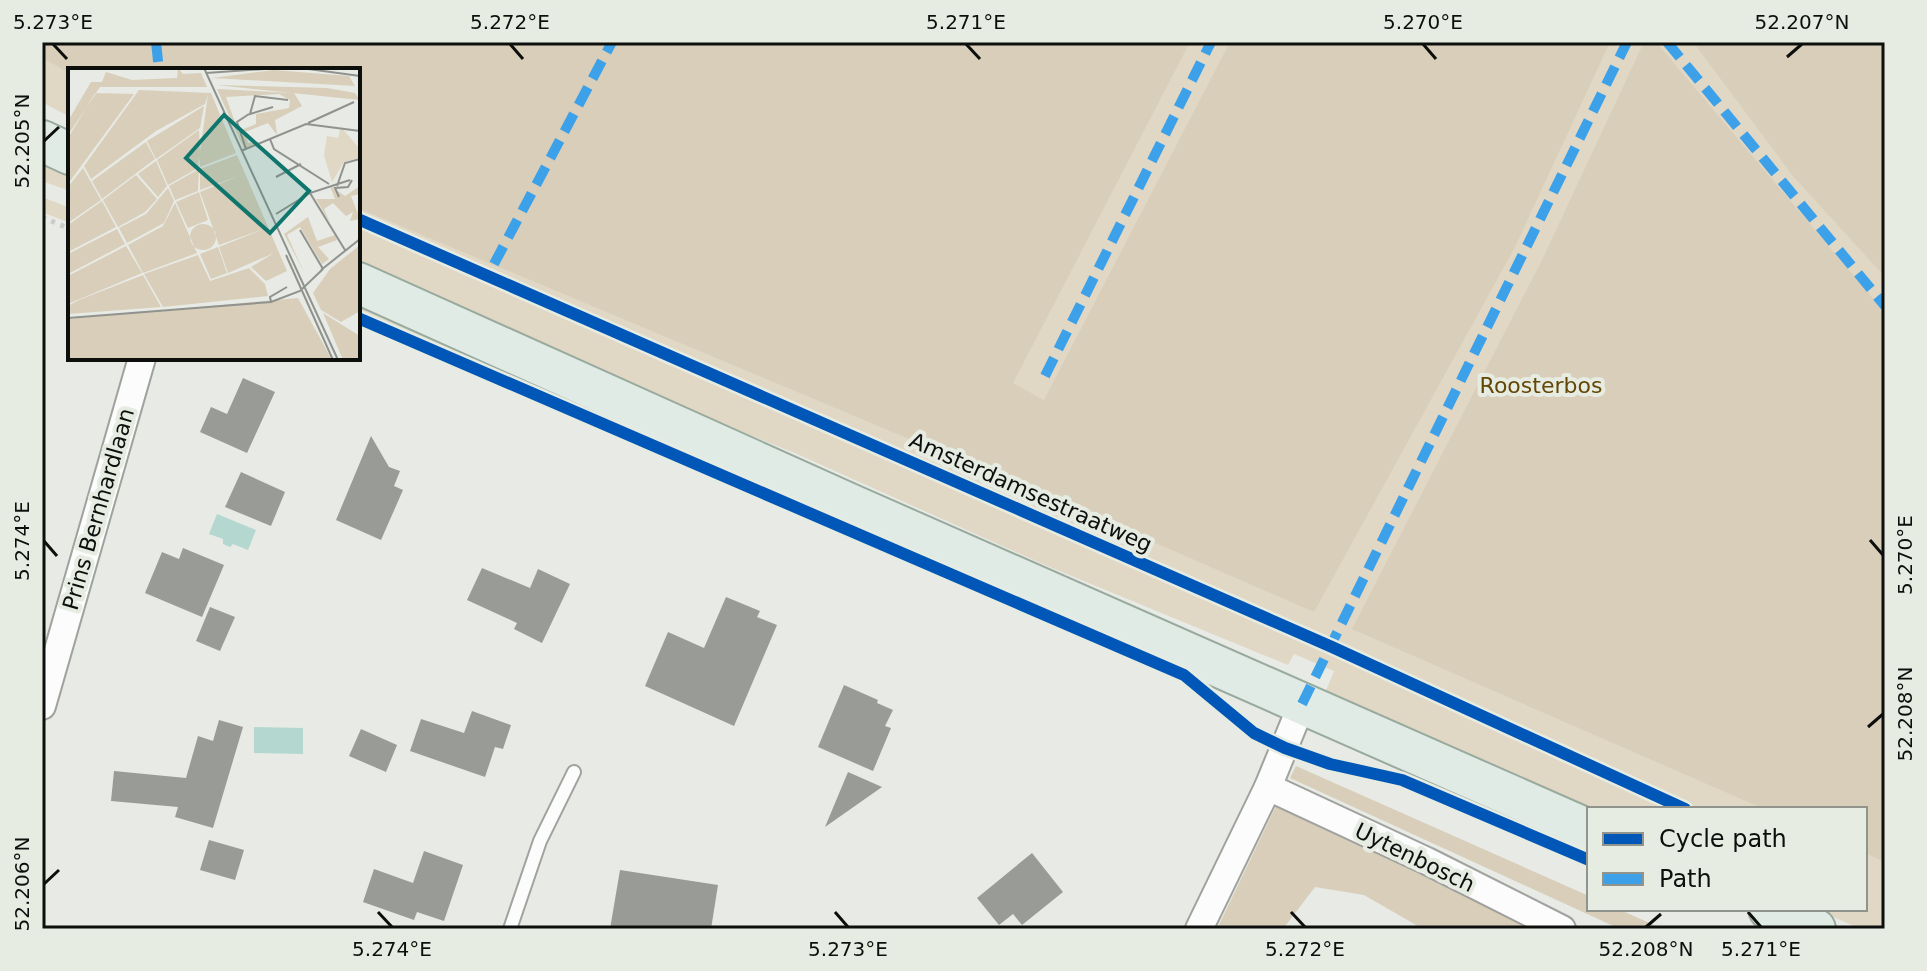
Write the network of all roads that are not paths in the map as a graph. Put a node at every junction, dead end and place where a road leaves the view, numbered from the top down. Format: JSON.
{"nodes":[{"id":1,"x":42,"y":141,"type":"edge"},
{"id":2,"x":68,"y":153,"type":"edge"},
{"id":3,"x":360,"y":284,"type":"edge"},
{"id":4,"x":141,"y":360,"type":"edge"},
{"id":5,"x":1302,"y":704,"type":"junction"},
{"id":6,"x":42,"y":706,"type":"edge"},
{"id":7,"x":574,"y":772,"type":"dead end"},
{"id":8,"x":1268,"y":787,"type":"junction"},
{"id":9,"x":1587,"y":829,"type":"edge"},
{"id":10,"x":1774,"y":911,"type":"edge"},
{"id":11,"x":510,"y":929,"type":"edge"},
{"id":12,"x":1199,"y":929,"type":"edge"},
{"id":13,"x":1562,"y":929,"type":"edge"},
{"id":14,"x":1815,"y":929,"type":"edge"}],
"edges":[{"from":1,"to":2,"type":"main road"},
{"from":3,"to":5,"type":"main road"},
{"from":4,"to":6,"type":"street","name":"Prins Bernhardlaan"},
{"from":5,"to":8,"type":"street"},
{"from":5,"to":9,"type":"main road"},
{"from":7,"to":11,"type":"lane"},
{"from":8,"to":12,"type":"street"},
{"from":8,"to":13,"type":"street","name":"Uytenbosch"},
{"from":10,"to":14,"type":"main road"}]}
